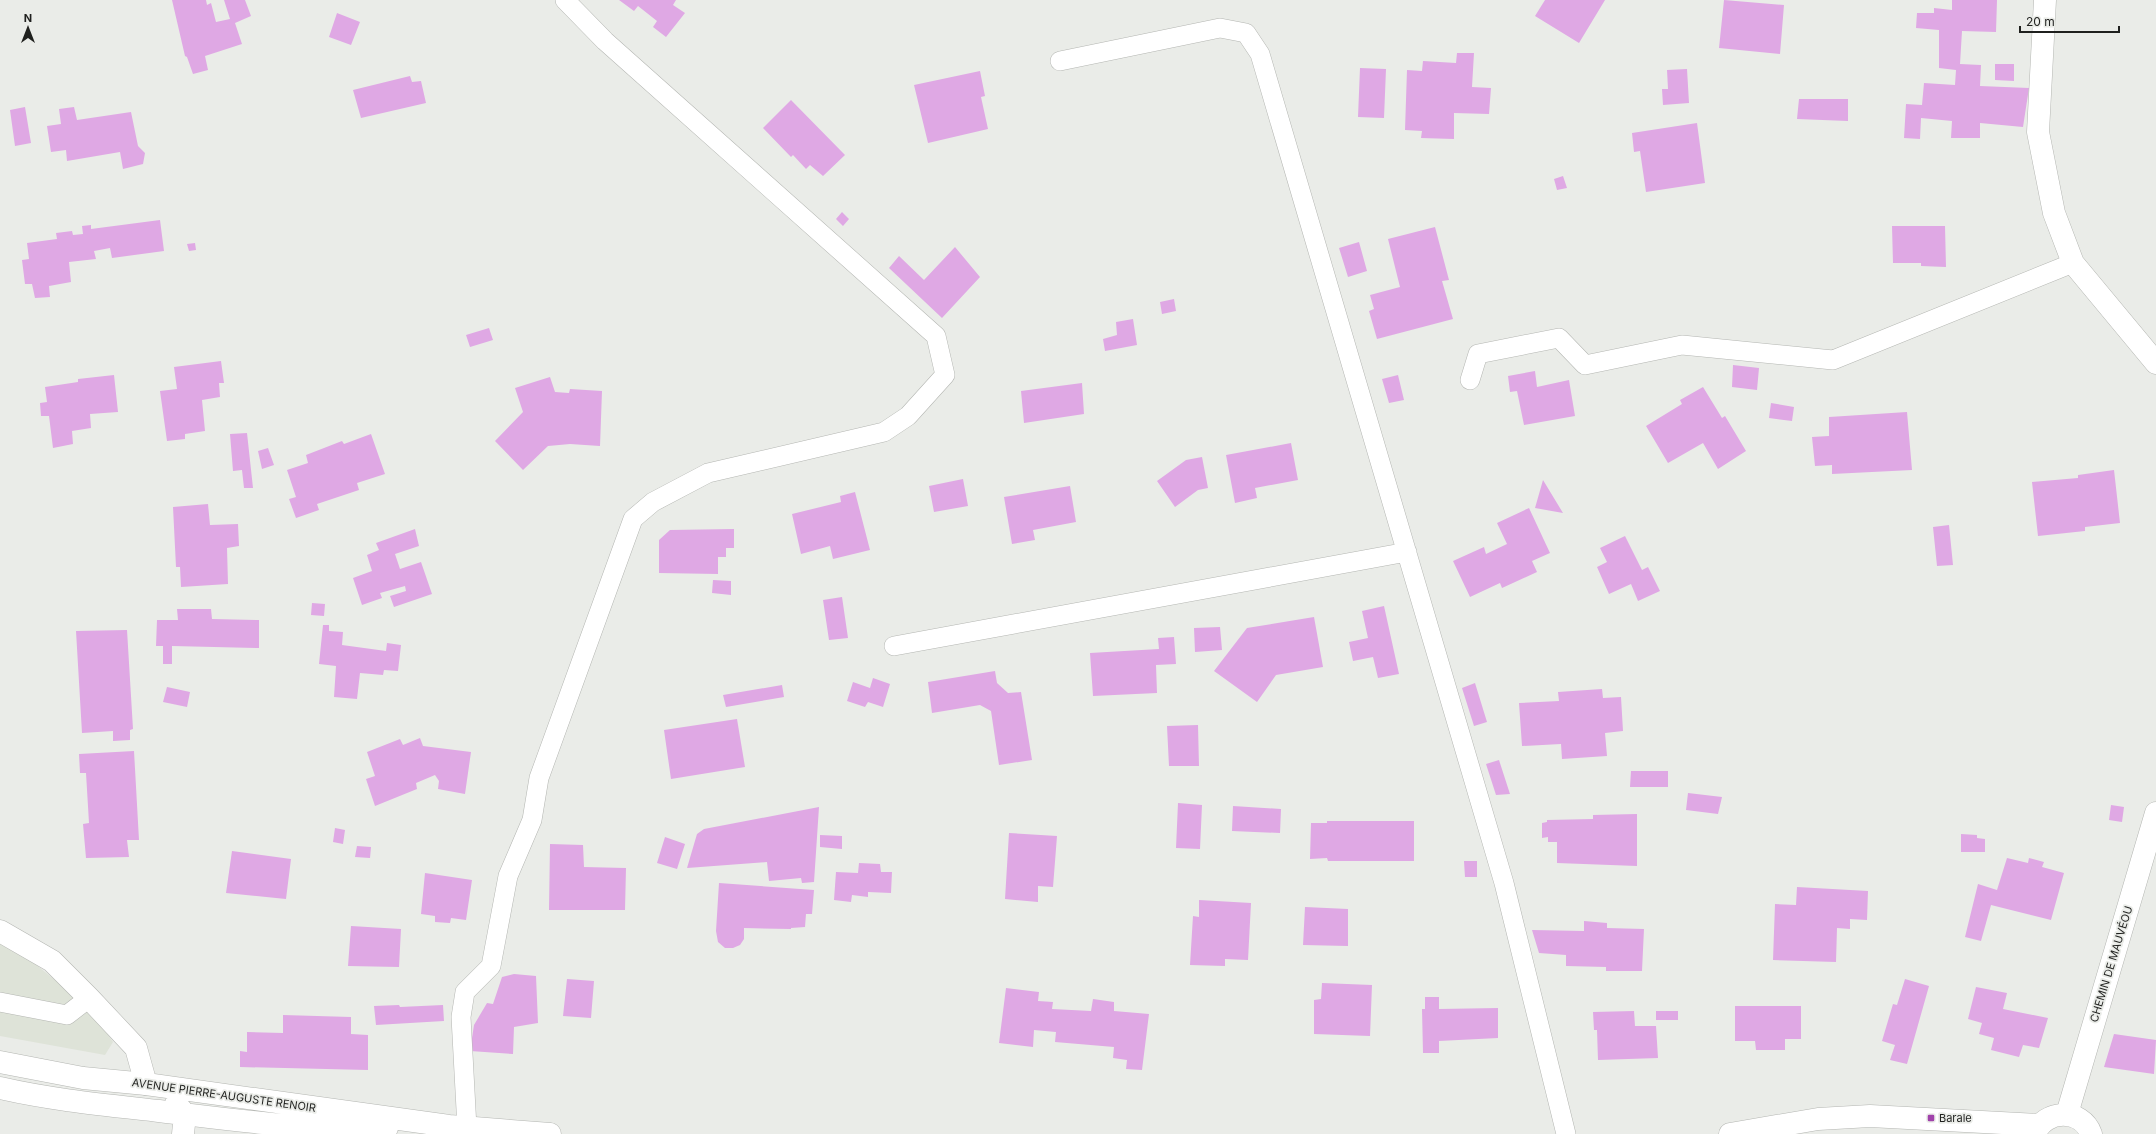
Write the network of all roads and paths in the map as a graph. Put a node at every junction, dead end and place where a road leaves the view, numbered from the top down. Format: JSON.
{"nodes":[{"id":1,"x":565,"y":0,"type":"edge"},
{"id":2,"x":2045,"y":0,"type":"edge"},
{"id":3,"x":1060,"y":62,"type":"dead end"},
{"id":4,"x":2073,"y":263,"type":"junction"},
{"id":5,"x":2156,"y":363,"type":"edge"},
{"id":6,"x":1470,"y":380,"type":"dead end"},
{"id":7,"x":1407,"y":552,"type":"junction"},
{"id":8,"x":894,"y":646,"type":"dead end"},
{"id":9,"x":2156,"y":813,"type":"edge"},
{"id":10,"x":0,"y":931,"type":"edge"},
{"id":11,"x":89,"y":998,"type":"junction"},
{"id":12,"x":0,"y":1002,"type":"edge"},
{"id":13,"x":0,"y":1062,"type":"edge"},
{"id":14,"x":146,"y":1084,"type":"junction"},
{"id":15,"x":0,"y":1088,"type":"edge"},
{"id":16,"x":2067,"y":1114,"type":"junction"},
{"id":17,"x":184,"y":1124,"type":"edge"},
{"id":18,"x":458,"y":1129,"type":"edge"},
{"id":19,"x":2038,"y":1129,"type":"edge"},
{"id":20,"x":2096,"y":1133,"type":"edge"},
{"id":21,"x":550,"y":1134,"type":"edge"},
{"id":22,"x":1566,"y":1134,"type":"edge"},
{"id":23,"x":1730,"y":1134,"type":"edge"}],
"edges":[{"from":1,"to":18,"type":"lane"},
{"from":2,"to":4,"type":"main road"},
{"from":3,"to":7,"type":"lane"},
{"from":4,"to":5,"type":"main road"},
{"from":4,"to":6,"type":"lane"},
{"from":7,"to":8,"type":"lane"},
{"from":7,"to":22,"type":"lane"},
{"from":9,"to":16,"type":"main road","name":"CHEMIN DE MAUVÉOU"},
{"from":10,"to":11,"type":"main road"},
{"from":11,"to":12,"type":"lane"},
{"from":11,"to":14,"type":"main road"},
{"from":13,"to":14,"type":"main road","name":"AVENUE PIERRE-AUGUSTE RENOIR"},
{"from":14,"to":17,"type":"main road"},
{"from":14,"to":18,"type":"main road","name":"AVENUE PIERRE-AUGUSTE RENOIR"},
{"from":15,"to":17,"type":"main road","name":"AVENUE PIERRE-AUGUSTE RENOIR"},
{"from":16,"to":19,"type":"main road"},
{"from":16,"to":20,"type":"main road"},
{"from":17,"to":18,"type":"main road","name":"AVENUE PIERRE-AUGUSTE RENOIR"},
{"from":18,"to":21,"type":"main road","name":"AVENUE PIERRE-AUGUSTE RENOIR"},
{"from":19,"to":23,"type":"main road"}]}
